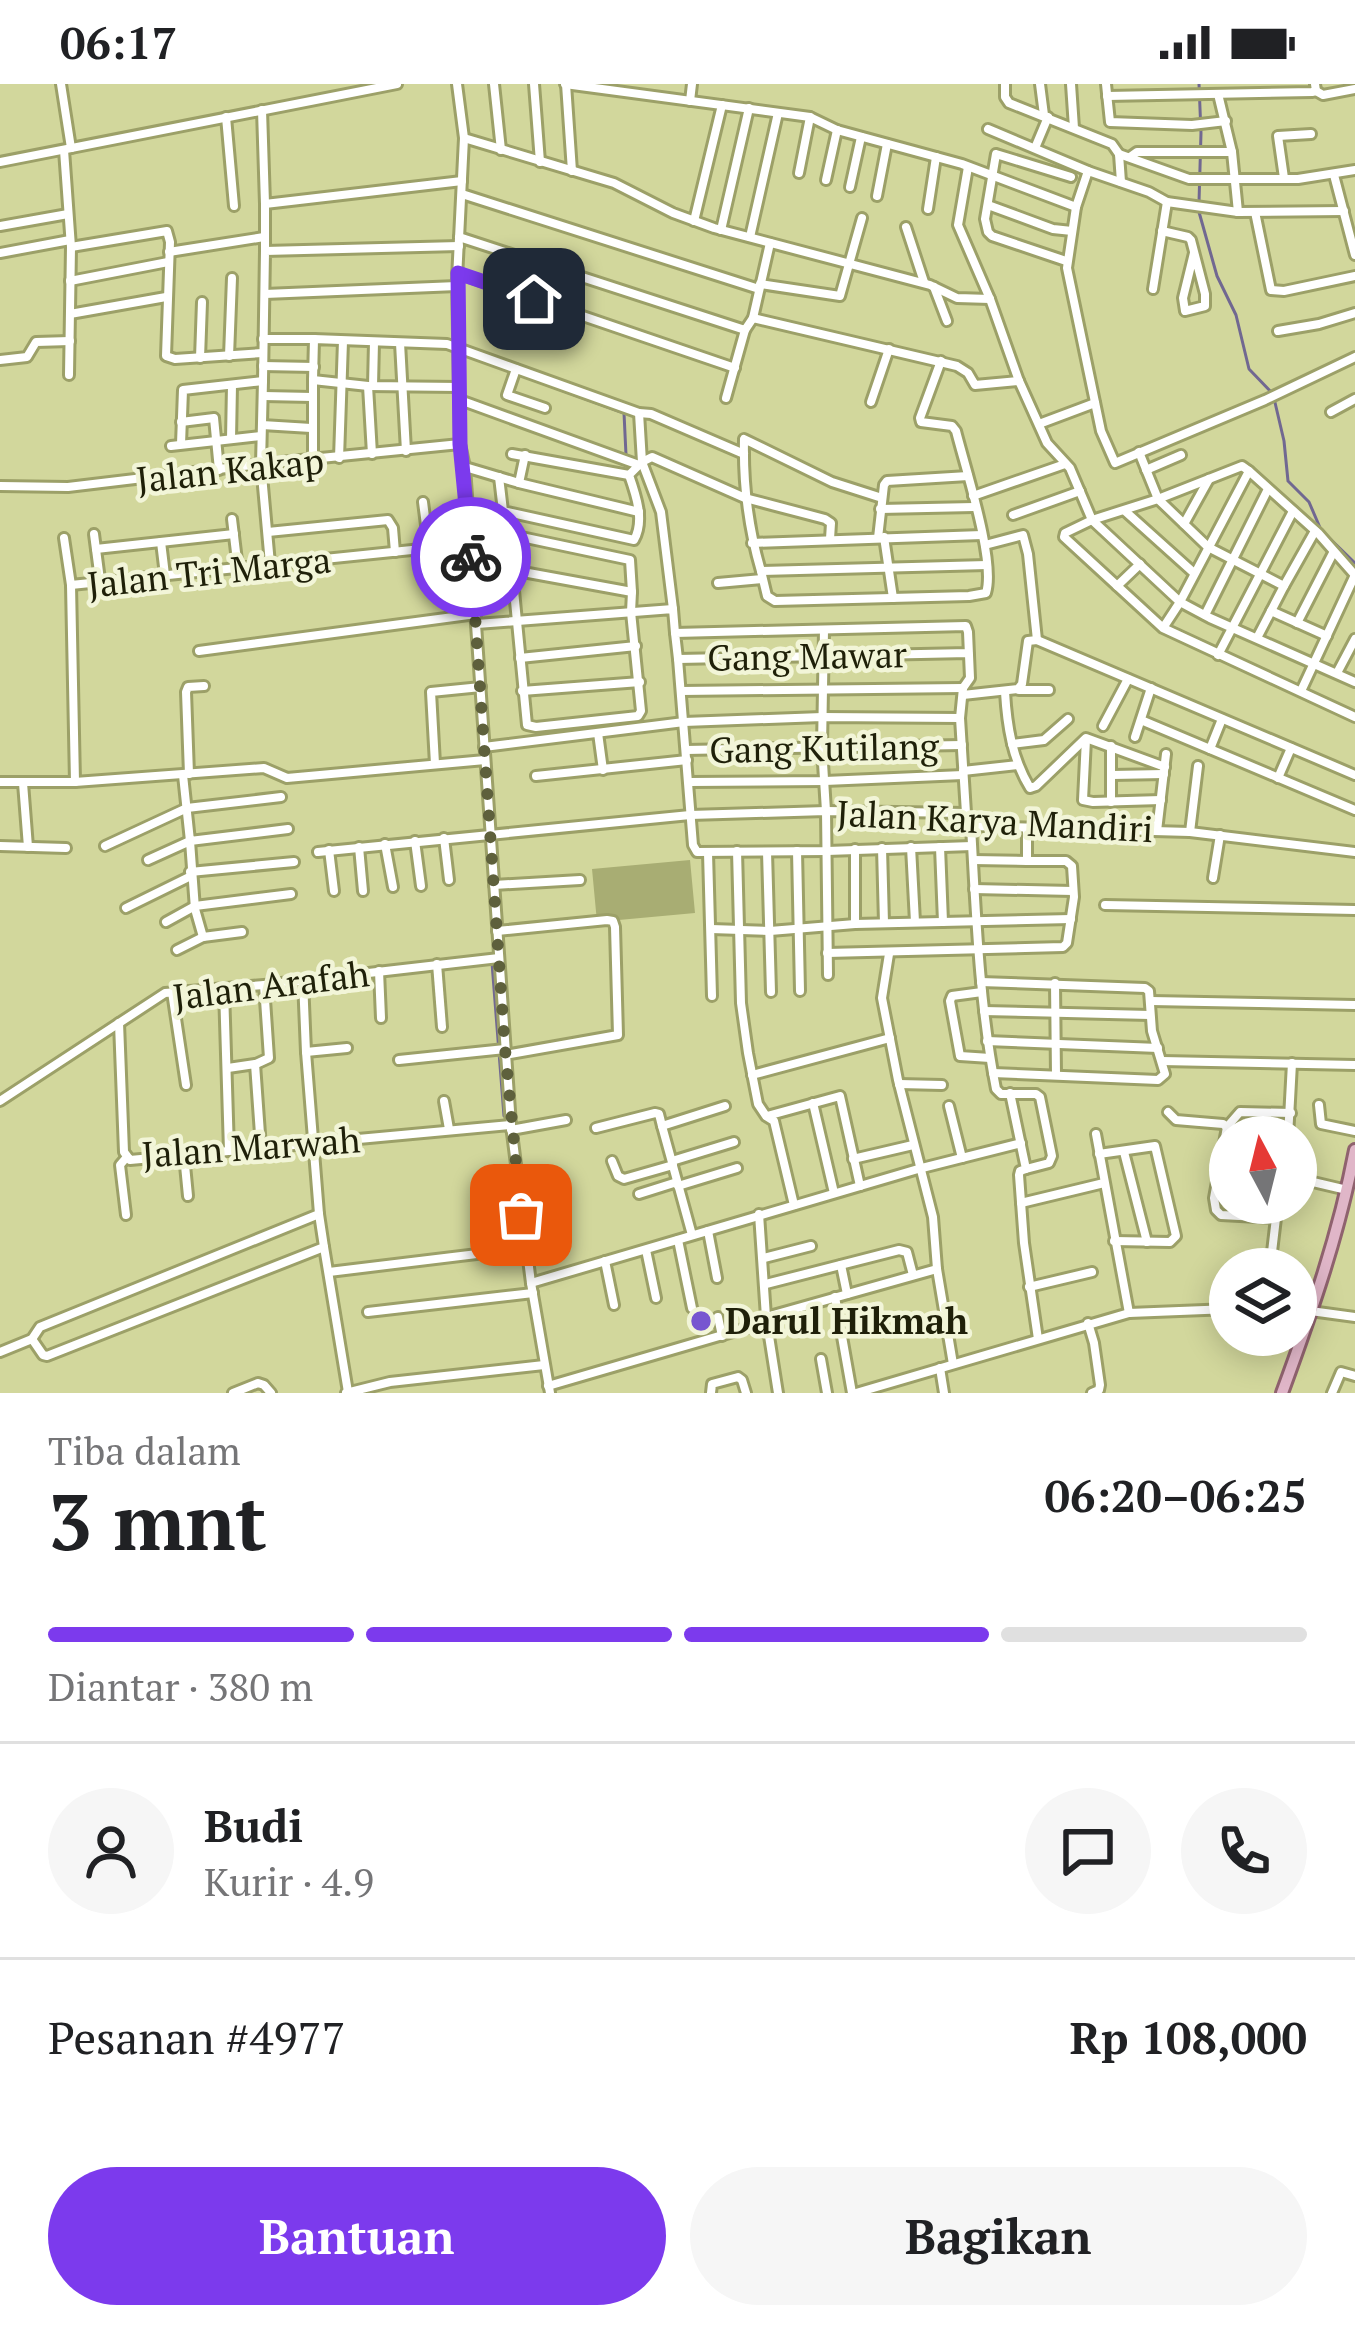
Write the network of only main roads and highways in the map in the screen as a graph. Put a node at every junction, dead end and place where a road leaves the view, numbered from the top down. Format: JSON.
{"nodes":[{"id":1,"x":1355,"y":1150,"type":"edge"},
{"id":2,"x":1349,"y":1198,"type":"edge"},
{"id":3,"x":1282,"y":1393,"type":"edge"}],
"edges":[{"from":1,"to":2,"type":"main road"},
{"from":2,"to":3,"type":"main road"}]}
